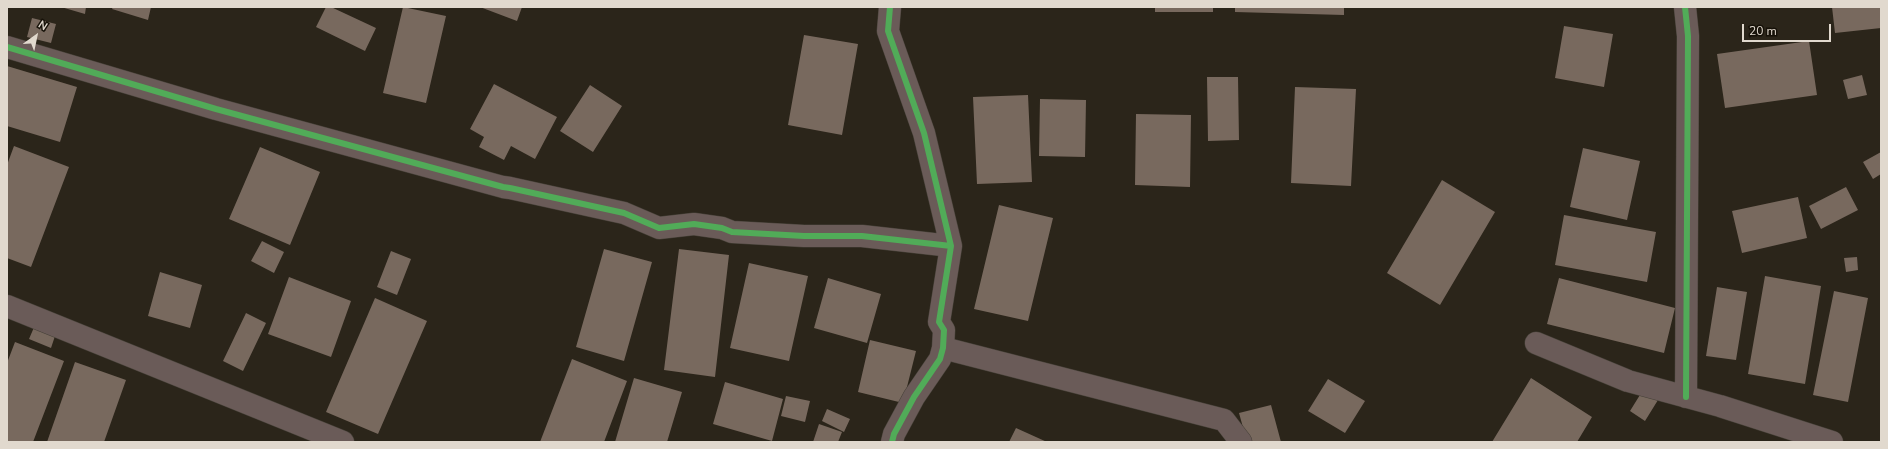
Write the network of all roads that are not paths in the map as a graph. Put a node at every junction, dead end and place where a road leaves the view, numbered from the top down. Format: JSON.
{"nodes":[{"id":1,"x":890,"y":7,"type":"edge"},
{"id":2,"x":1685,"y":7,"type":"edge"},
{"id":3,"x":7,"y":47,"type":"edge"},
{"id":4,"x":951,"y":246,"type":"junction"},
{"id":5,"x":7,"y":306,"type":"edge"},
{"id":6,"x":1536,"y":343,"type":"dead end"},
{"id":7,"x":944,"y":348,"type":"junction"},
{"id":8,"x":1686,"y":397,"type":"junction"},
{"id":9,"x":343,"y":442,"type":"edge"},
{"id":10,"x":892,"y":442,"type":"edge"},
{"id":11,"x":1241,"y":442,"type":"edge"},
{"id":12,"x":1832,"y":442,"type":"edge"}],
"edges":[{"from":1,"to":4,"type":"street"},
{"from":2,"to":8,"type":"street"},
{"from":3,"to":4,"type":"street"},
{"from":4,"to":7,"type":"street"},
{"from":5,"to":9,"type":"street"},
{"from":6,"to":8,"type":"street"},
{"from":7,"to":10,"type":"street"},
{"from":7,"to":11,"type":"street"},
{"from":8,"to":12,"type":"street"}]}
